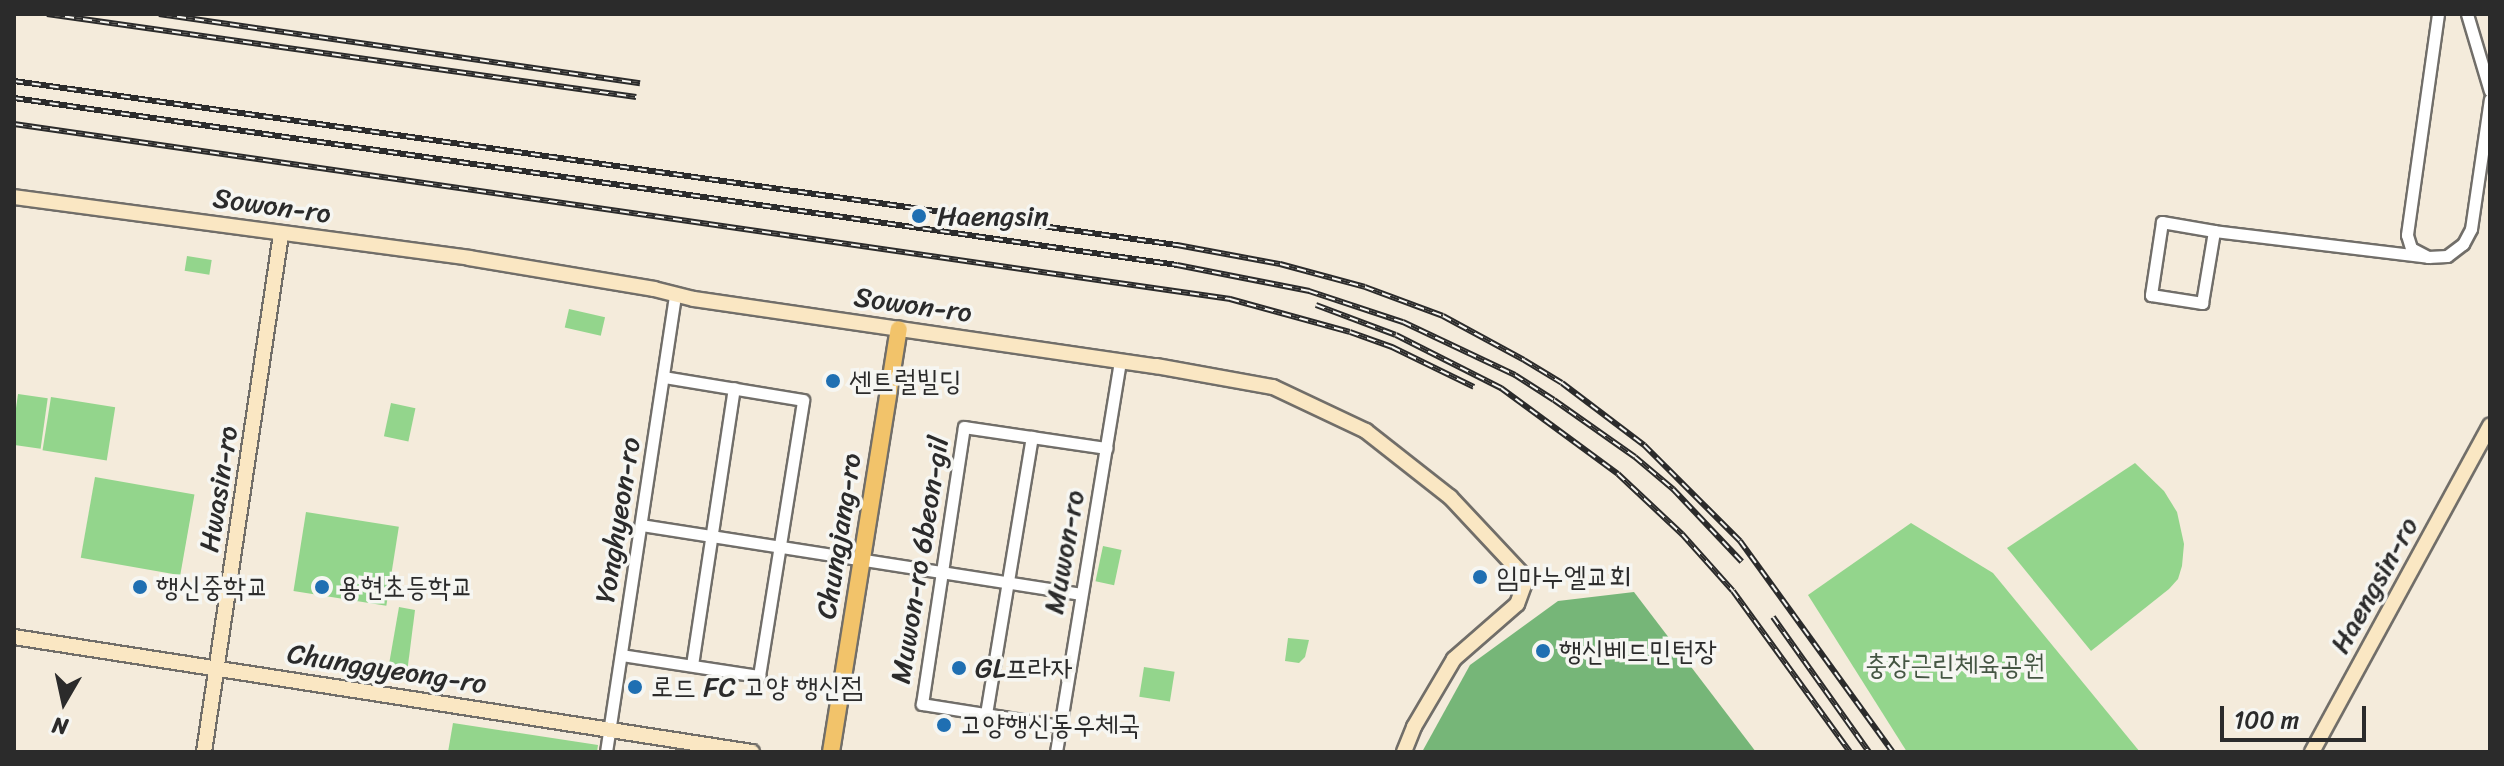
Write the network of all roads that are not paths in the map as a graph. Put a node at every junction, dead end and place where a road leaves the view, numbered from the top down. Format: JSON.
{"nodes":[{"id":1,"x":2438,"y":14,"type":"edge"},
{"id":2,"x":2467,"y":14,"type":"edge"},
{"id":3,"x":2490,"y":91,"type":"edge"},
{"id":4,"x":2490,"y":99,"type":"edge"},
{"id":5,"x":14,"y":197,"type":"edge"},
{"id":6,"x":2214,"y":231,"type":"junction"},
{"id":7,"x":281,"y":234,"type":"junction"},
{"id":8,"x":2428,"y":257,"type":"junction"},
{"id":9,"x":675,"y":295,"type":"junction"},
{"id":10,"x":899,"y":329,"type":"junction"},
{"id":11,"x":1120,"y":361,"type":"junction"},
{"id":12,"x":664,"y":377,"type":"junction"},
{"id":13,"x":734,"y":388,"type":"junction"},
{"id":14,"x":2490,"y":425,"type":"edge"},
{"id":15,"x":1032,"y":437,"type":"junction"},
{"id":16,"x":2486,"y":437,"type":"edge"},
{"id":17,"x":1106,"y":448,"type":"junction"},
{"id":18,"x":641,"y":525,"type":"junction"},
{"id":19,"x":712,"y":536,"type":"junction"},
{"id":20,"x":780,"y":547,"type":"junction"},
{"id":21,"x":861,"y":560,"type":"junction"},
{"id":22,"x":941,"y":572,"type":"junction"},
{"id":23,"x":1009,"y":583,"type":"junction"},
{"id":24,"x":1081,"y":594,"type":"junction"},
{"id":25,"x":14,"y":637,"type":"edge"},
{"id":26,"x":621,"y":655,"type":"junction"},
{"id":27,"x":692,"y":665,"type":"junction"},
{"id":28,"x":217,"y":669,"type":"junction"},
{"id":29,"x":986,"y":714,"type":"junction"},
{"id":30,"x":1061,"y":726,"type":"junction"},
{"id":31,"x":610,"y":730,"type":"junction"},
{"id":32,"x":204,"y":752,"type":"edge"},
{"id":33,"x":606,"y":752,"type":"edge"},
{"id":34,"x":752,"y":752,"type":"edge"},
{"id":35,"x":831,"y":752,"type":"edge"},
{"id":36,"x":1056,"y":752,"type":"edge"},
{"id":37,"x":1404,"y":752,"type":"edge"},
{"id":38,"x":2312,"y":752,"type":"edge"}],
"edges":[{"from":1,"to":8,"type":"street"},
{"from":2,"to":3,"type":"street"},
{"from":4,"to":8,"type":"street"},
{"from":5,"to":7,"type":"main road","name":"Sowon-ro"},
{"from":6,"to":6,"type":"street"},
{"from":6,"to":8,"type":"street"},
{"from":7,"to":9,"type":"main road","name":"Sowon-ro"},
{"from":7,"to":28,"type":"main road","name":"Hwasin-ro"},
{"from":9,"to":10,"type":"main road","name":"Sowon-ro"},
{"from":9,"to":12,"type":"street","name":"Yonghyeon-ro"},
{"from":10,"to":11,"type":"main road","name":"Sowon-ro"},
{"from":10,"to":21,"type":"main road","name":"Chungjang-ro"},
{"from":11,"to":17,"type":"street","name":"Muwon-ro"},
{"from":11,"to":37,"type":"main road","name":"Sowon-ro"},
{"from":12,"to":13,"type":"street"},
{"from":12,"to":18,"type":"street","name":"Yonghyeon-ro"},
{"from":13,"to":19,"type":"street"},
{"from":13,"to":20,"type":"street"},
{"from":14,"to":16,"type":"main road","name":"Haengsin-ro"},
{"from":15,"to":17,"type":"street","name":"Muwon-ro 6beon-gil"},
{"from":15,"to":22,"type":"street","name":"Muwon-ro 6beon-gil"},
{"from":15,"to":23,"type":"street"},
{"from":16,"to":38,"type":"main road","name":"Haengsin-ro"},
{"from":17,"to":24,"type":"street","name":"Muwon-ro"},
{"from":18,"to":19,"type":"street"},
{"from":18,"to":26,"type":"street","name":"Yonghyeon-ro"},
{"from":19,"to":20,"type":"street"},
{"from":19,"to":27,"type":"street"},
{"from":20,"to":21,"type":"street"},
{"from":20,"to":27,"type":"street"},
{"from":21,"to":22,"type":"street"},
{"from":21,"to":35,"type":"main road","name":"Chungjang-ro"},
{"from":22,"to":23,"type":"street"},
{"from":22,"to":29,"type":"street","name":"Muwon-ro 6beon-gil"},
{"from":23,"to":24,"type":"street"},
{"from":23,"to":29,"type":"street"},
{"from":24,"to":30,"type":"street","name":"Muwon-ro"},
{"from":25,"to":28,"type":"main road","name":"Chunggyeong-ro"},
{"from":26,"to":27,"type":"street"},
{"from":26,"to":31,"type":"street","name":"Yonghyeon-ro"},
{"from":28,"to":31,"type":"main road","name":"Chunggyeong-ro"},
{"from":28,"to":32,"type":"main road","name":"Hwasin-ro"},
{"from":29,"to":30,"type":"street","name":"Muwon-ro 6beon-gil"},
{"from":30,"to":36,"type":"street","name":"Muwon-ro"},
{"from":31,"to":33,"type":"street","name":"Yonghyeon-ro"},
{"from":31,"to":34,"type":"main road","name":"Chunggyeong-ro"}]}
